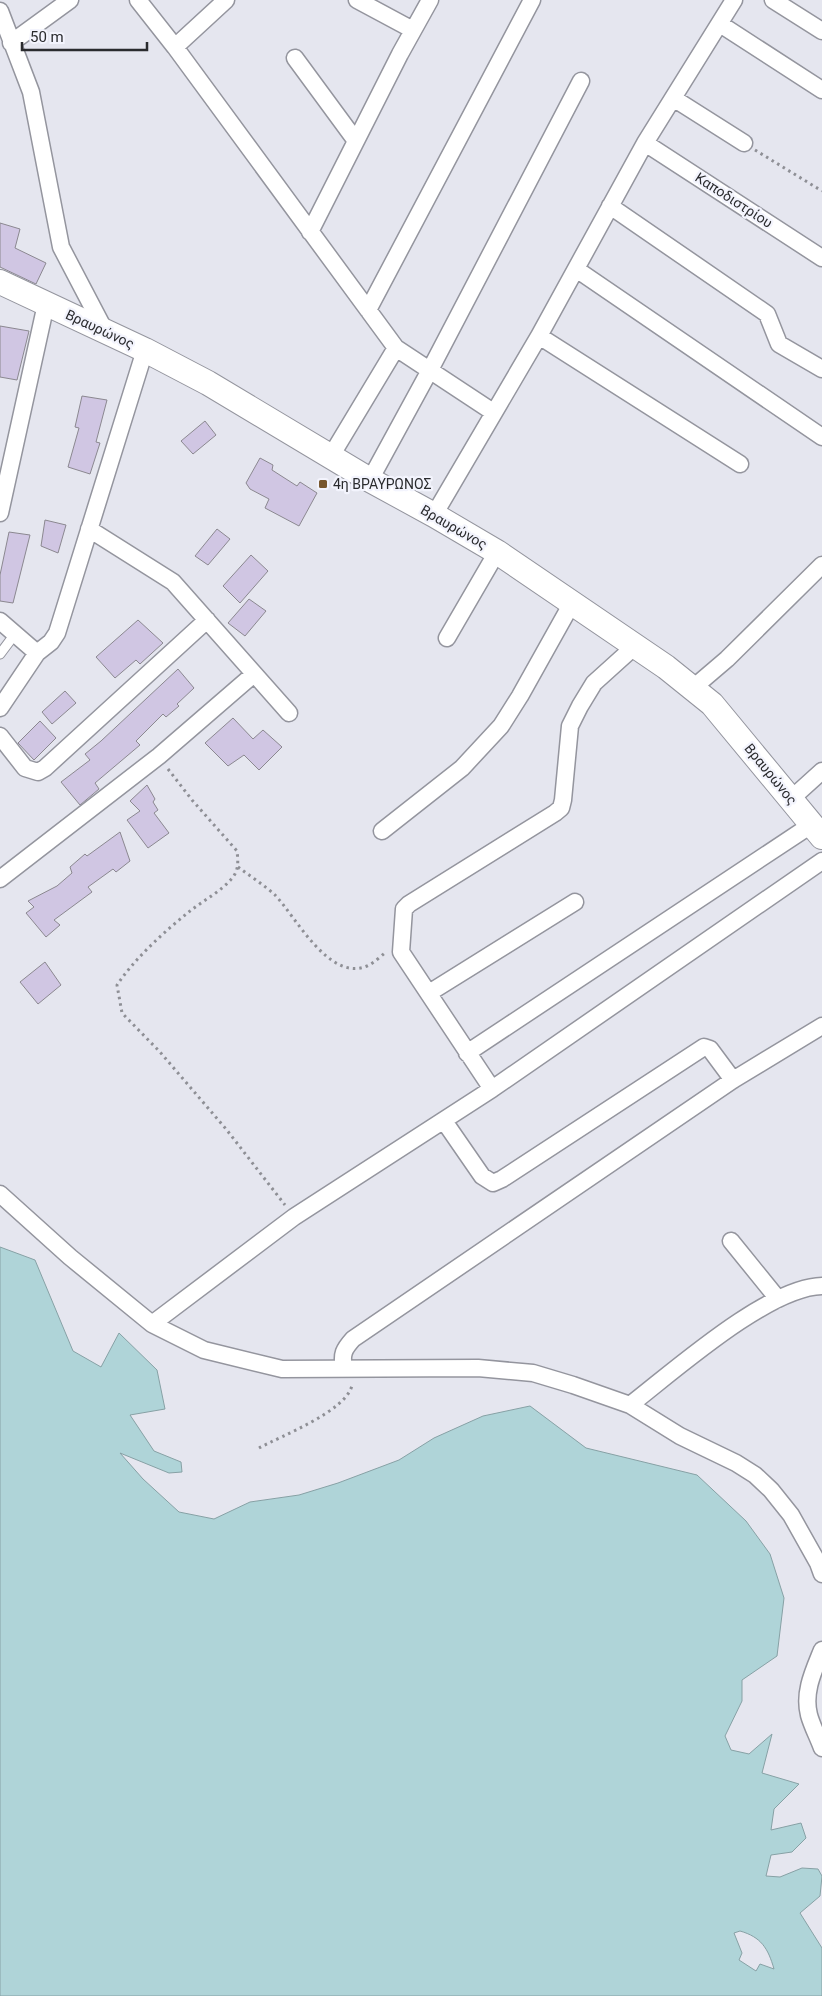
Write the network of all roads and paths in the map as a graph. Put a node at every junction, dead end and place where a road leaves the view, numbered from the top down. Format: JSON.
{"nodes":[{"id":1,"x":70,"y":0,"type":"edge"},
{"id":2,"x":138,"y":0,"type":"edge"},
{"id":3,"x":226,"y":0,"type":"edge"},
{"id":4,"x":357,"y":0,"type":"edge"},
{"id":5,"x":430,"y":0,"type":"edge"},
{"id":6,"x":532,"y":0,"type":"edge"},
{"id":7,"x":734,"y":0,"type":"edge"},
{"id":8,"x":773,"y":0,"type":"edge"},
{"id":9,"x":0,"y":11,"type":"edge"},
{"id":10,"x":720,"y":24,"type":"junction"},
{"id":11,"x":413,"y":30,"type":"junction"},
{"id":12,"x":822,"y":31,"type":"edge"},
{"id":13,"x":11,"y":43,"type":"junction"},
{"id":14,"x":175,"y":46,"type":"junction"},
{"id":15,"x":295,"y":58,"type":"dead end"},
{"id":16,"x":581,"y":81,"type":"dead end"},
{"id":17,"x":822,"y":90,"type":"edge"},
{"id":18,"x":673,"y":98,"type":"junction"},
{"id":19,"x":356,"y":141,"type":"junction"},
{"id":20,"x":645,"y":143,"type":"junction"},
{"id":21,"x":744,"y":143,"type":"joint"},
{"id":22,"x":822,"y":191,"type":"edge"},
{"id":23,"x":610,"y":206,"type":"junction"},
{"id":24,"x":310,"y":232,"type":"junction"},
{"id":25,"x":822,"y":258,"type":"edge"},
{"id":26,"x":576,"y":269,"type":"junction"},
{"id":27,"x":0,"y":282,"type":"edge"},
{"id":28,"x":46,"y":304,"type":"junction"},
{"id":29,"x":368,"y":310,"type":"junction"},
{"id":30,"x":105,"y":332,"type":"junction"},
{"id":31,"x":539,"y":336,"type":"junction"},
{"id":32,"x":396,"y":348,"type":"junction"},
{"id":33,"x":145,"y":350,"type":"junction"},
{"id":34,"x":430,"y":370,"type":"junction"},
{"id":35,"x":822,"y":370,"type":"edge"},
{"id":36,"x":493,"y":412,"type":"junction"},
{"id":37,"x":822,"y":437,"type":"edge"},
{"id":38,"x":331,"y":456,"type":"junction"},
{"id":39,"x":740,"y":464,"type":"dead end"},
{"id":40,"x":370,"y":480,"type":"junction"},
{"id":41,"x":0,"y":514,"type":"edge"},
{"id":42,"x":434,"y":515,"type":"junction"},
{"id":43,"x":89,"y":529,"type":"junction"},
{"id":44,"x":497,"y":552,"type":"junction"},
{"id":45,"x":822,"y":565,"type":"edge"},
{"id":46,"x":572,"y":603,"type":"junction"},
{"id":47,"x":207,"y":620,"type":"junction"},
{"id":48,"x":6,"y":628,"type":"edge"},
{"id":49,"x":447,"y":638,"type":"dead end"},
{"id":50,"x":635,"y":646,"type":"junction"},
{"id":51,"x":37,"y":653,"type":"junction"},
{"id":52,"x":0,"y":654,"type":"edge"},
{"id":53,"x":254,"y":674,"type":"junction"},
{"id":54,"x":693,"y":688,"type":"junction"},
{"id":55,"x":2,"y":700,"type":"edge"},
{"id":56,"x":289,"y":713,"type":"dead end"},
{"id":57,"x":0,"y":736,"type":"edge"},
{"id":58,"x":159,"y":756,"type":"junction"},
{"id":59,"x":822,"y":771,"type":"edge"},
{"id":60,"x":791,"y":799,"type":"junction"},
{"id":61,"x":382,"y":831,"type":"dead end"},
{"id":62,"x":816,"y":831,"type":"edge"},
{"id":63,"x":822,"y":861,"type":"edge"},
{"id":64,"x":238,"y":867,"type":"junction"},
{"id":65,"x":0,"y":879,"type":"edge"},
{"id":66,"x":575,"y":902,"type":"dead end"},
{"id":67,"x":401,"y":940,"type":"junction"},
{"id":68,"x":429,"y":993,"type":"junction"},
{"id":69,"x":822,"y":1026,"type":"edge"},
{"id":70,"x":467,"y":1054,"type":"junction"},
{"id":71,"x":733,"y":1080,"type":"junction"},
{"id":72,"x":492,"y":1089,"type":"junction"},
{"id":73,"x":444,"y":1121,"type":"junction"},
{"id":74,"x":0,"y":1194,"type":"edge"},
{"id":75,"x":294,"y":1217,"type":"junction"},
{"id":76,"x":732,"y":1241,"type":"dead end"},
{"id":77,"x":822,"y":1286,"type":"edge"},
{"id":78,"x":778,"y":1299,"type":"junction"},
{"id":79,"x":152,"y":1324,"type":"junction"},
{"id":80,"x":344,"y":1368,"type":"junction"},
{"id":81,"x":630,"y":1406,"type":"junction"},
{"id":82,"x":259,"y":1448,"type":"dead end"},
{"id":83,"x":822,"y":1574,"type":"edge"},
{"id":84,"x":822,"y":1650,"type":"edge"},
{"id":85,"x":815,"y":1690,"type":"edge"},
{"id":86,"x":822,"y":1748,"type":"edge"}],
"edges":[{"from":1,"to":13,"type":"street"},
{"from":2,"to":14,"type":"street"},
{"from":3,"to":14,"type":"street"},
{"from":4,"to":11,"type":"street"},
{"from":5,"to":11,"type":"street"},
{"from":6,"to":29,"type":"street"},
{"from":7,"to":10,"type":"street"},
{"from":8,"to":12,"type":"street"},
{"from":9,"to":13,"type":"street"},
{"from":10,"to":17,"type":"street"},
{"from":10,"to":18,"type":"street"},
{"from":11,"to":19,"type":"street"},
{"from":13,"to":30,"type":"street"},
{"from":14,"to":24,"type":"street"},
{"from":15,"to":19,"type":"street"},
{"from":16,"to":34,"type":"street"},
{"from":18,"to":20,"type":"street"},
{"from":18,"to":21,"type":"street"},
{"from":19,"to":24,"type":"street"},
{"from":20,"to":23,"type":"street"},
{"from":20,"to":25,"type":"street","name":"Καποδιστρίου"},
{"from":21,"to":22,"type":"path"},
{"from":23,"to":26,"type":"street"},
{"from":23,"to":35,"type":"street"},
{"from":24,"to":29,"type":"street"},
{"from":26,"to":31,"type":"street"},
{"from":26,"to":37,"type":"street"},
{"from":27,"to":28,"type":"main road","name":"Βραυρώνος"},
{"from":28,"to":30,"type":"main road","name":"Βραυρώνος"},
{"from":28,"to":41,"type":"street"},
{"from":29,"to":32,"type":"street"},
{"from":30,"to":33,"type":"main road","name":"Βραυρώνος"},
{"from":31,"to":36,"type":"street"},
{"from":31,"to":39,"type":"street"},
{"from":32,"to":34,"type":"street"},
{"from":32,"to":38,"type":"street"},
{"from":33,"to":38,"type":"main road","name":"Βραυρώνος"},
{"from":33,"to":43,"type":"street"},
{"from":34,"to":36,"type":"street"},
{"from":34,"to":40,"type":"street"},
{"from":36,"to":42,"type":"street"},
{"from":38,"to":40,"type":"main road","name":"Βραυρώνος"},
{"from":40,"to":42,"type":"main road","name":"Βραυρώνος"},
{"from":42,"to":44,"type":"main road","name":"Βραυρώνος"},
{"from":43,"to":47,"type":"street"},
{"from":43,"to":51,"type":"street"},
{"from":44,"to":46,"type":"main road","name":"Βραυρώνος"},
{"from":44,"to":49,"type":"street"},
{"from":45,"to":54,"type":"street"},
{"from":46,"to":50,"type":"main road","name":"Βραυρώνος"},
{"from":46,"to":61,"type":"street"},
{"from":47,"to":53,"type":"street"},
{"from":47,"to":57,"type":"street"},
{"from":48,"to":51,"type":"street"},
{"from":48,"to":52,"type":"lane"},
{"from":50,"to":54,"type":"main road","name":"Βραυρώνος"},
{"from":50,"to":67,"type":"street"},
{"from":51,"to":55,"type":"street"},
{"from":53,"to":56,"type":"street"},
{"from":53,"to":58,"type":"street"},
{"from":54,"to":60,"type":"main road","name":"Βραυρώνος"},
{"from":58,"to":64,"type":"path"},
{"from":58,"to":65,"type":"street"},
{"from":59,"to":60,"type":"street"},
{"from":60,"to":62,"type":"main road","name":"Βραυρώνος"},
{"from":62,"to":70,"type":"street"},
{"from":63,"to":72,"type":"street"},
{"from":64,"to":67,"type":"path"},
{"from":64,"to":75,"type":"path"},
{"from":66,"to":68,"type":"street"},
{"from":67,"to":68,"type":"street"},
{"from":68,"to":70,"type":"street"},
{"from":69,"to":71,"type":"street"},
{"from":70,"to":72,"type":"street"},
{"from":71,"to":73,"type":"street"},
{"from":71,"to":80,"type":"street"},
{"from":72,"to":73,"type":"street"},
{"from":73,"to":75,"type":"street"},
{"from":74,"to":79,"type":"street"},
{"from":75,"to":79,"type":"street"},
{"from":76,"to":78,"type":"street"},
{"from":77,"to":78,"type":"street"},
{"from":78,"to":81,"type":"street"},
{"from":79,"to":80,"type":"street"},
{"from":80,"to":81,"type":"street"},
{"from":80,"to":82,"type":"path"},
{"from":81,"to":83,"type":"street"},
{"from":84,"to":85,"type":"street"},
{"from":85,"to":86,"type":"street"}]}
